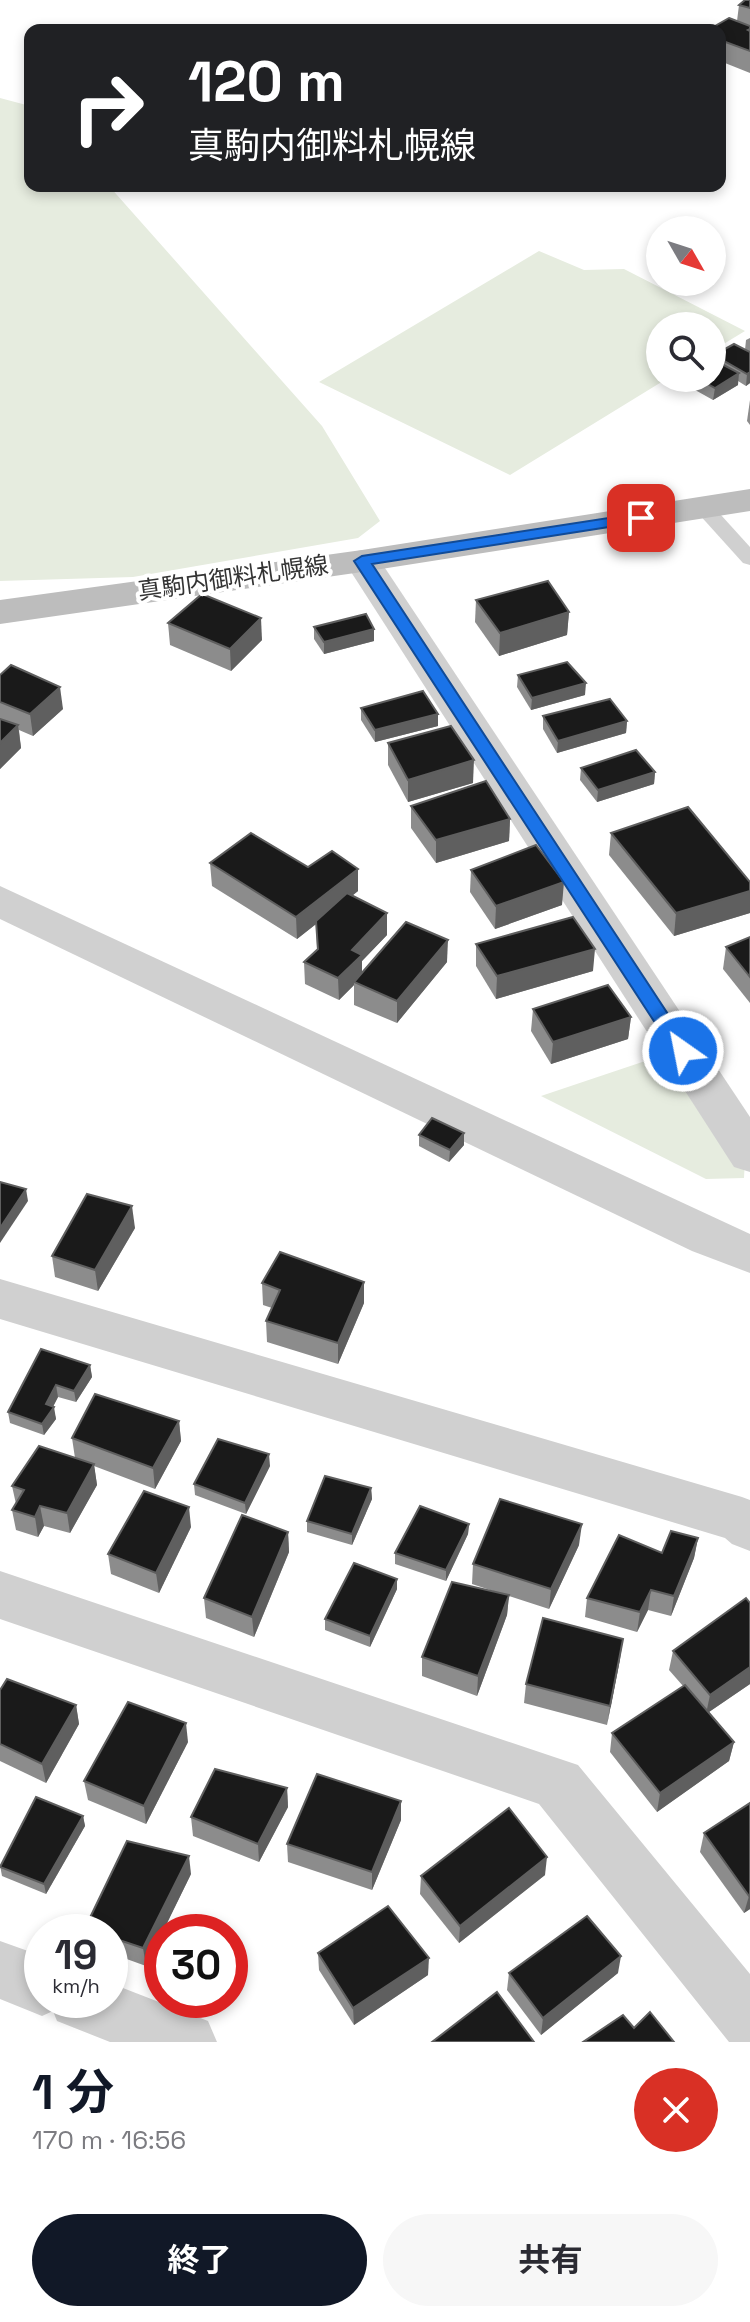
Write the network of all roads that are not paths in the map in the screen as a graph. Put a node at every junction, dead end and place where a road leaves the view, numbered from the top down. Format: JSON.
{"nodes":[{"id":1,"x":750,"y":500,"type":"edge"},
{"id":2,"x":704,"y":508,"type":"junction"},
{"id":3,"x":750,"y":559,"type":"edge"},
{"id":4,"x":362,"y":561,"type":"junction"},
{"id":5,"x":0,"y":612,"type":"edge"},
{"id":6,"x":0,"y":901,"type":"edge"},
{"id":7,"x":750,"y":1154,"type":"edge"},
{"id":8,"x":750,"y":1254,"type":"edge"},
{"id":9,"x":1,"y":1311,"type":"edge"},
{"id":10,"x":750,"y":1528,"type":"edge"},
{"id":11,"x":0,"y":1595,"type":"edge"},
{"id":12,"x":0,"y":1970,"type":"edge"},
{"id":13,"x":24,"y":1979,"type":"edge"},
{"id":14,"x":125,"y":2018,"type":"edge"},
{"id":15,"x":750,"y":2021,"type":"edge"},
{"id":16,"x":187,"y":2042,"type":"edge"}],
"edges":[{"from":1,"to":2,"type":"main road","name":"真駒内御料札幌線"},
{"from":2,"to":3,"type":"lane"},
{"from":2,"to":4,"type":"main road","name":"真駒内御料札幌線"},
{"from":4,"to":5,"type":"main road","name":"真駒内御料札幌線"},
{"from":4,"to":7,"type":"street"},
{"from":6,"to":8,"type":"street"},
{"from":9,"to":10,"type":"street"},
{"from":11,"to":15,"type":"street"},
{"from":12,"to":13,"type":"street"},
{"from":14,"to":16,"type":"street"}]}
